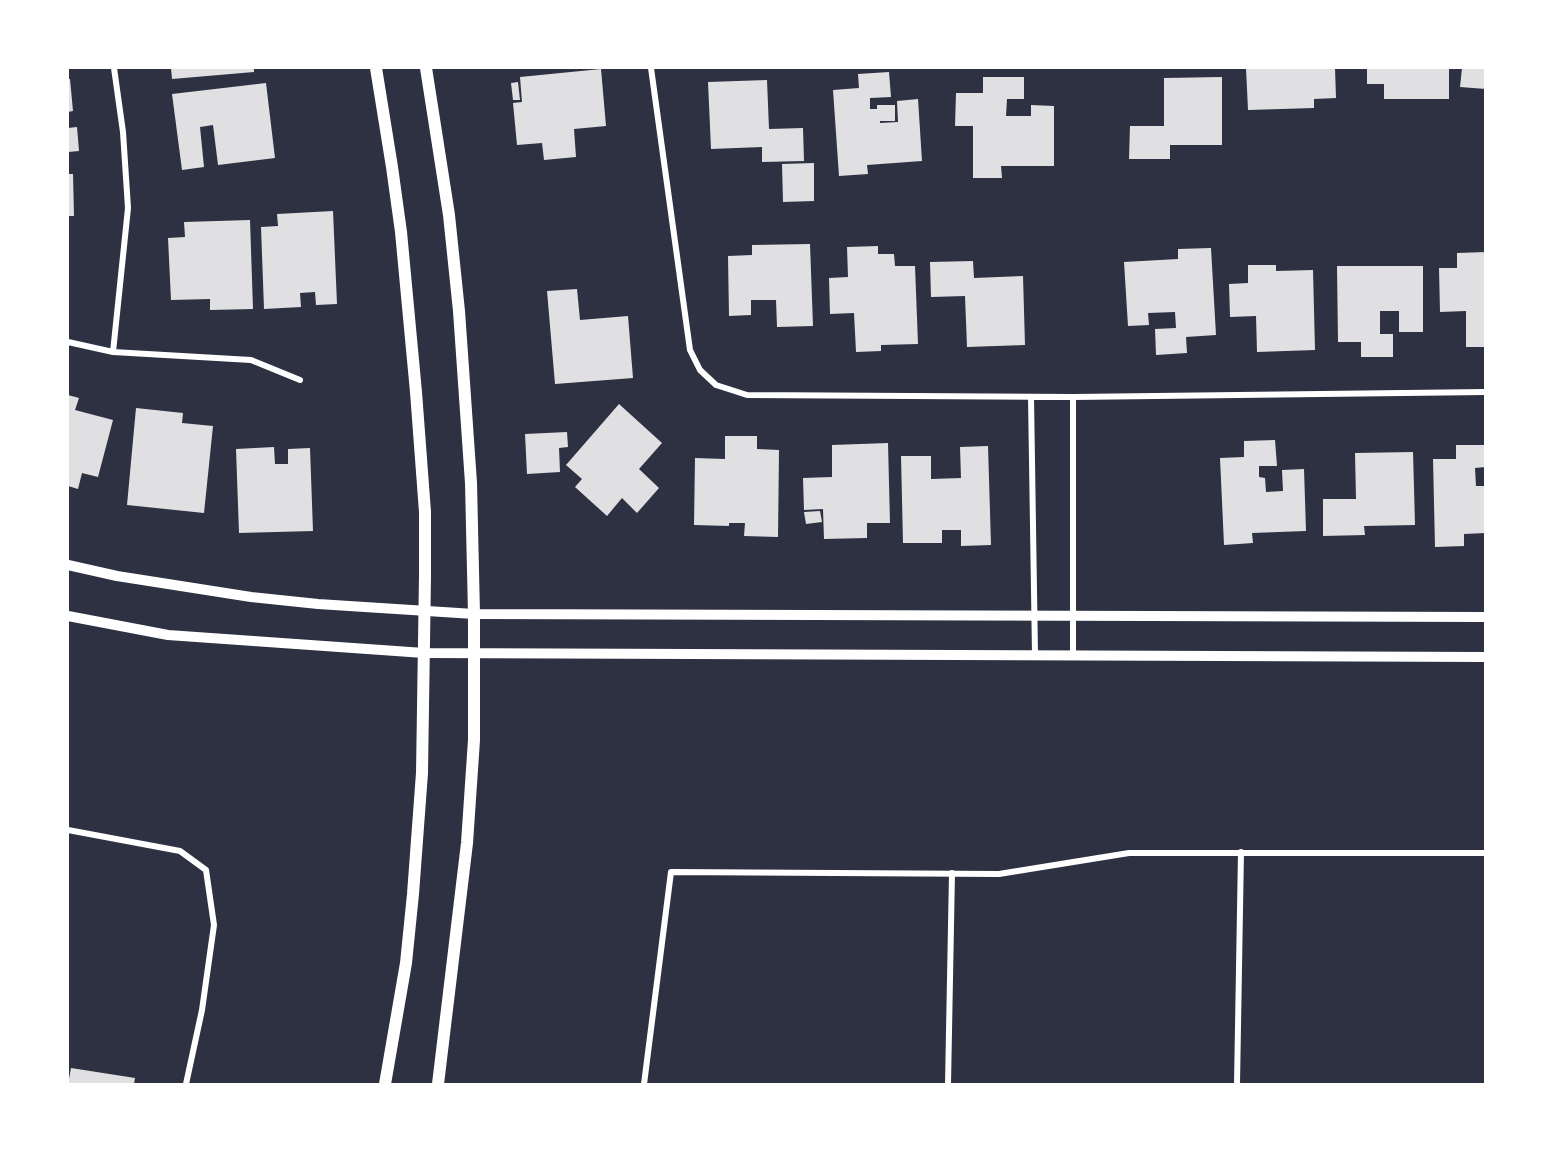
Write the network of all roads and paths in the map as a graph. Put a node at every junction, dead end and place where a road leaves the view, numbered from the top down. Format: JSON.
{"nodes":[{"id":1,"x":114,"y":68,"type":"edge"},
{"id":2,"x":376,"y":68,"type":"edge"},
{"id":3,"x":426,"y":68,"type":"edge"},
{"id":4,"x":651,"y":68,"type":"edge"},
{"id":5,"x":68,"y":342,"type":"edge"},
{"id":6,"x":113,"y":352,"type":"junction"},
{"id":7,"x":300,"y":380,"type":"dead end"},
{"id":8,"x":1485,"y":392,"type":"edge"},
{"id":9,"x":1031,"y":397,"type":"junction"},
{"id":10,"x":1073,"y":397,"type":"junction"},
{"id":11,"x":68,"y":565,"type":"edge"},
{"id":12,"x":425,"y":612,"type":"junction"},
{"id":13,"x":474,"y":614,"type":"junction"},
{"id":14,"x":1035,"y":615,"type":"junction"},
{"id":15,"x":1073,"y":615,"type":"junction"},
{"id":16,"x":68,"y":616,"type":"edge"},
{"id":17,"x":1485,"y":617,"type":"edge"},
{"id":18,"x":424,"y":653,"type":"junction"},
{"id":19,"x":474,"y":654,"type":"junction"},
{"id":20,"x":1035,"y":655,"type":"junction"},
{"id":21,"x":1073,"y":655,"type":"junction"},
{"id":22,"x":1485,"y":657,"type":"edge"},
{"id":23,"x":68,"y":830,"type":"edge"},
{"id":24,"x":1241,"y":852,"type":"junction"},
{"id":25,"x":1485,"y":853,"type":"edge"},
{"id":26,"x":952,"y":873,"type":"junction"},
{"id":27,"x":186,"y":1084,"type":"edge"},
{"id":28,"x":385,"y":1084,"type":"edge"},
{"id":29,"x":438,"y":1084,"type":"edge"},
{"id":30,"x":644,"y":1084,"type":"edge"},
{"id":31,"x":948,"y":1084,"type":"edge"},
{"id":32,"x":1237,"y":1084,"type":"edge"}],
"edges":[{"from":1,"to":6,"type":"street"},
{"from":2,"to":12,"type":"main road"},
{"from":3,"to":13,"type":"main road"},
{"from":4,"to":9,"type":"street"},
{"from":5,"to":6,"type":"street"},
{"from":6,"to":7,"type":"street"},
{"from":8,"to":10,"type":"street"},
{"from":9,"to":10,"type":"street"},
{"from":9,"to":14,"type":"street"},
{"from":10,"to":15,"type":"street"},
{"from":11,"to":12,"type":"street"},
{"from":12,"to":13,"type":"street"},
{"from":12,"to":18,"type":"main road"},
{"from":13,"to":14,"type":"street"},
{"from":13,"to":19,"type":"main road"},
{"from":14,"to":15,"type":"street"},
{"from":14,"to":20,"type":"street"},
{"from":15,"to":17,"type":"street"},
{"from":15,"to":21,"type":"street"},
{"from":16,"to":18,"type":"street"},
{"from":18,"to":19,"type":"street"},
{"from":18,"to":28,"type":"main road"},
{"from":19,"to":20,"type":"street"},
{"from":19,"to":29,"type":"main road"},
{"from":20,"to":21,"type":"street"},
{"from":21,"to":22,"type":"street"},
{"from":23,"to":27,"type":"street"},
{"from":24,"to":25,"type":"street"},
{"from":24,"to":26,"type":"street"},
{"from":24,"to":32,"type":"street"},
{"from":26,"to":30,"type":"street"},
{"from":26,"to":31,"type":"street"}]}
